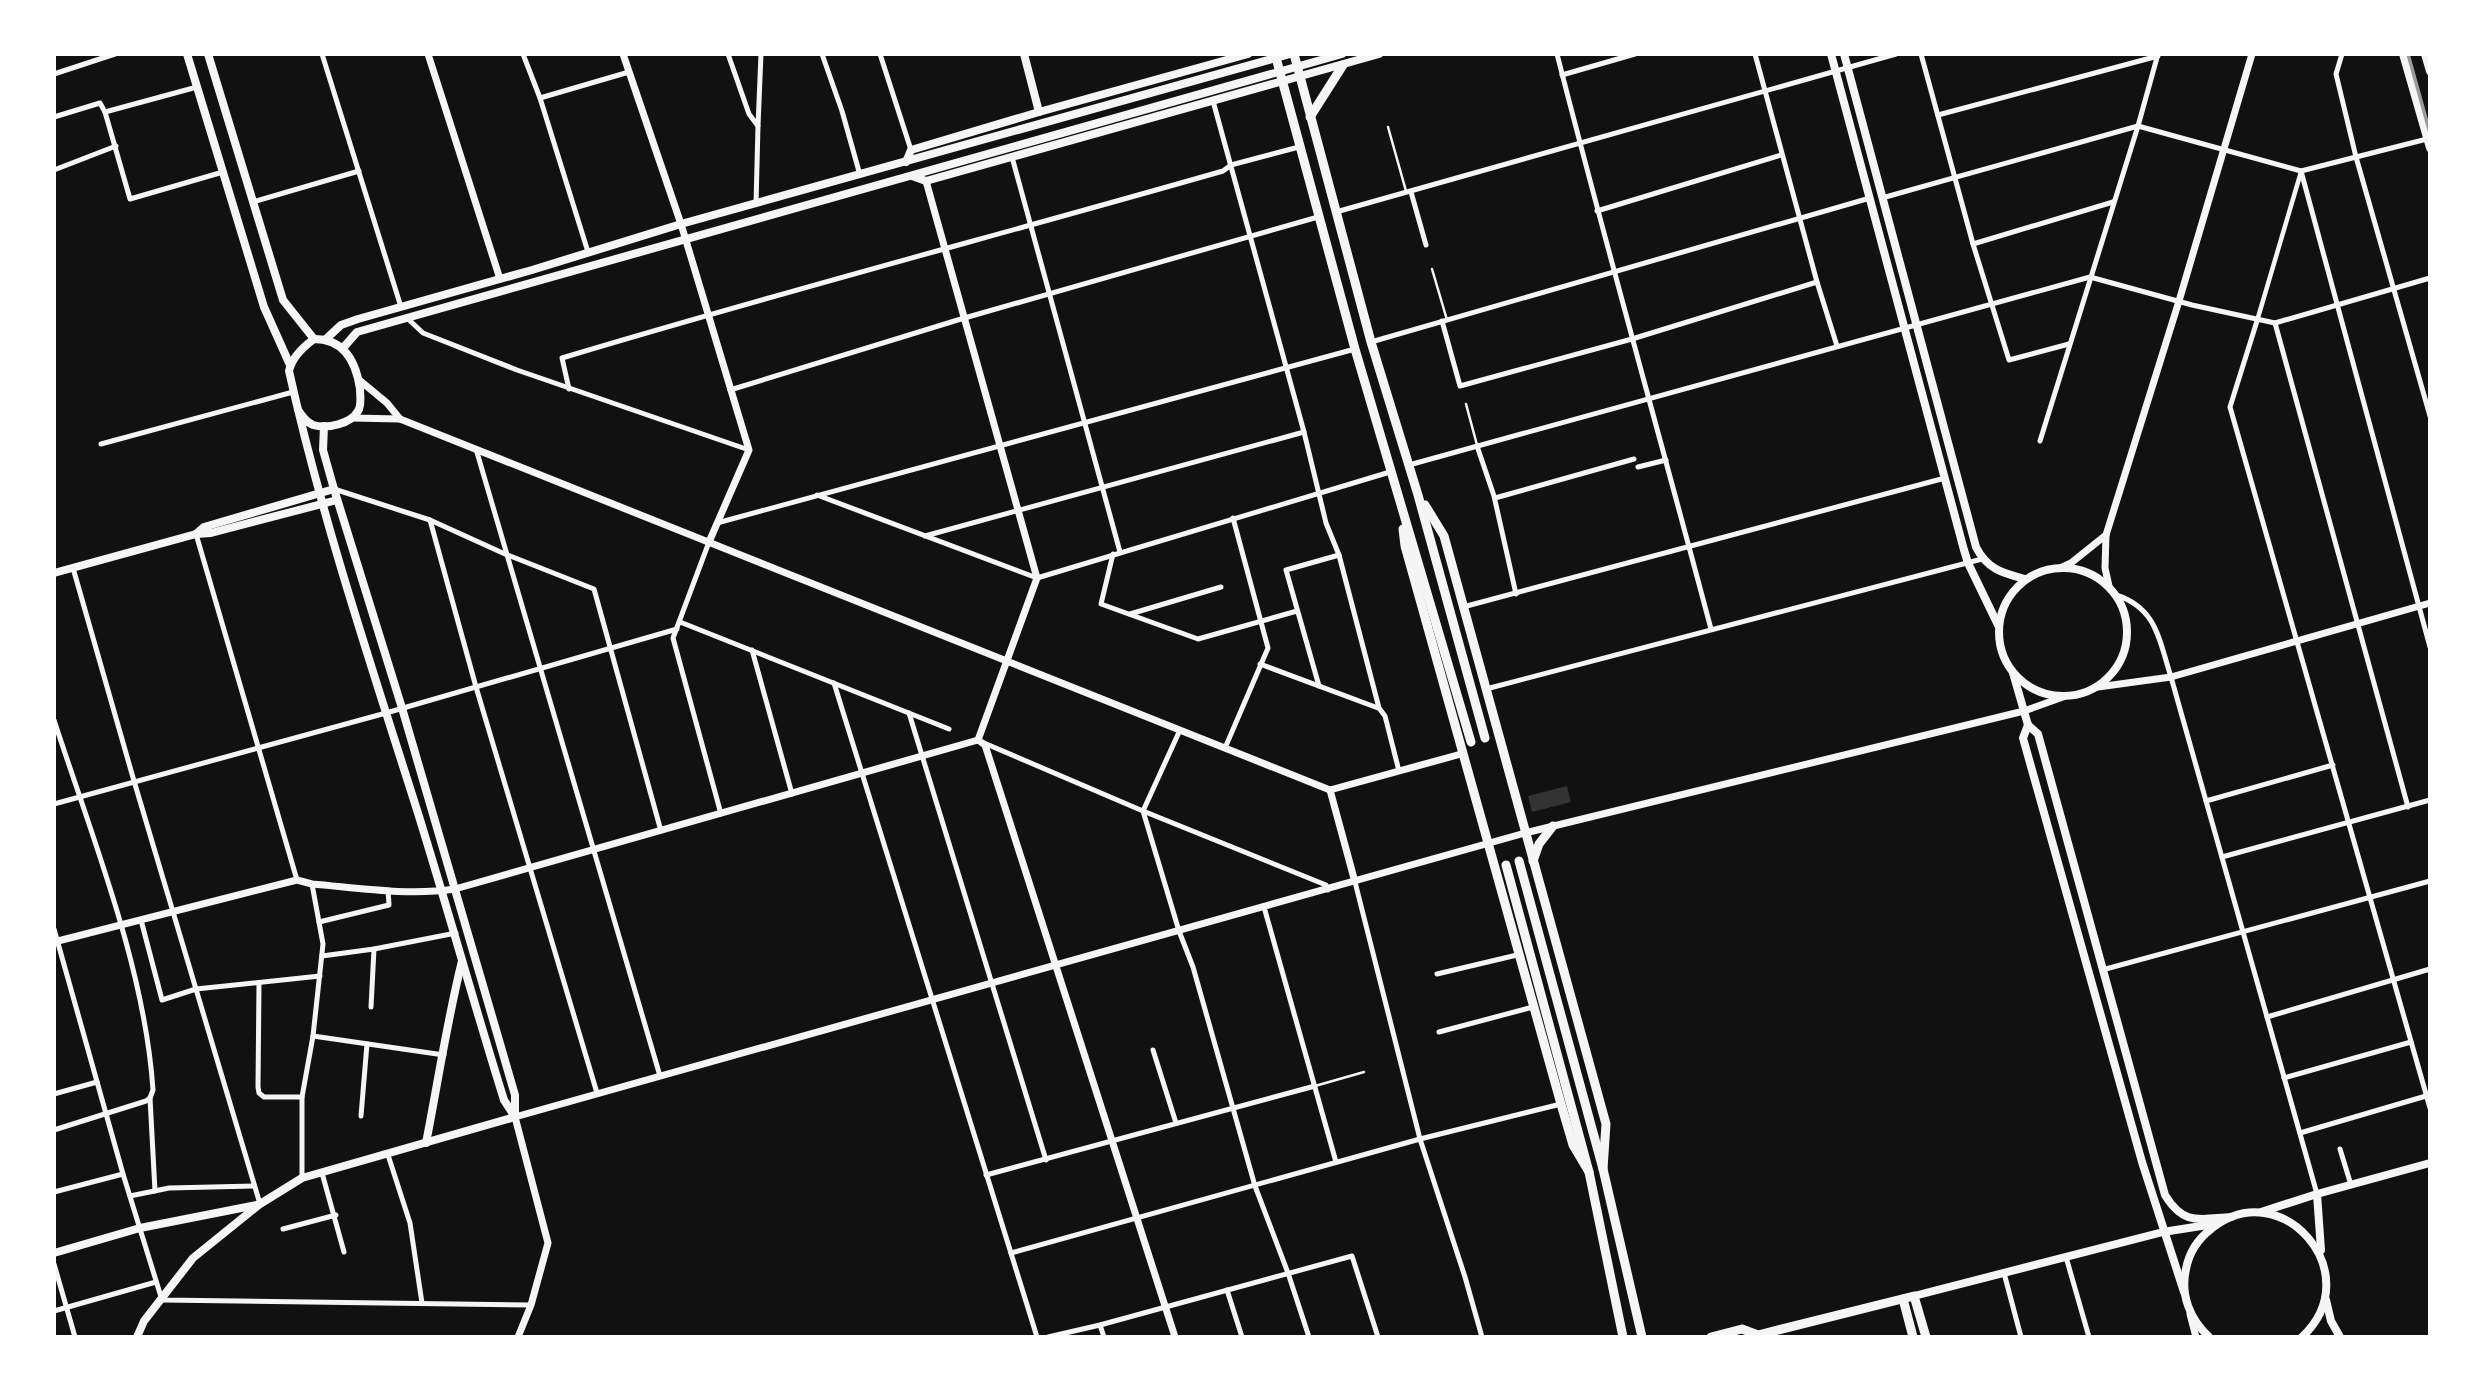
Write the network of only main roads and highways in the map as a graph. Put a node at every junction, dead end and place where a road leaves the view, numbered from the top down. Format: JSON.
{"nodes":[{"id":1,"x":187,"y":54,"type":"edge"},
{"id":2,"x":208,"y":54,"type":"edge"},
{"id":3,"x":1024,"y":54,"type":"edge"},
{"id":4,"x":1248,"y":54,"type":"edge"},
{"id":5,"x":1275,"y":54,"type":"edge"},
{"id":6,"x":1292,"y":54,"type":"edge"},
{"id":7,"x":1342,"y":54,"type":"edge"},
{"id":8,"x":1380,"y":54,"type":"edge"},
{"id":9,"x":1831,"y":54,"type":"edge"},
{"id":10,"x":1844,"y":54,"type":"edge"},
{"id":11,"x":2403,"y":54,"type":"edge"},
{"id":12,"x":2425,"y":54,"type":"edge"},
{"id":13,"x":1343,"y":65,"type":"junction"},
{"id":14,"x":2430,"y":71,"type":"edge"},
{"id":15,"x":1300,"y":78,"type":"junction"},
{"id":16,"x":1281,"y":82,"type":"junction"},
{"id":17,"x":1039,"y":112,"type":"junction"},
{"id":18,"x":1310,"y":117,"type":"junction"},
{"id":19,"x":2428,"y":143,"type":"edge"},
{"id":20,"x":906,"y":162,"type":"junction"},
{"id":21,"x":912,"y":176,"type":"junction"},
{"id":22,"x":314,"y":339,"type":"junction"},
{"id":23,"x":326,"y":339,"type":"junction"},
{"id":24,"x":343,"y":348,"type":"junction"},
{"id":25,"x":290,"y":365,"type":"junction"},
{"id":26,"x":298,"y":410,"type":"junction"},
{"id":27,"x":324,"y":426,"type":"junction"},
{"id":28,"x":334,"y":489,"type":"junction"},
{"id":29,"x":319,"y":492,"type":"junction"},
{"id":30,"x":1418,"y":495,"type":"junction"},
{"id":31,"x":337,"y":500,"type":"junction"},
{"id":32,"x":323,"y":504,"type":"junction"},
{"id":33,"x":1402,"y":511,"type":"junction"},
{"id":34,"x":196,"y":534,"type":"junction"},
{"id":35,"x":54,"y":573,"type":"edge"},
{"id":36,"x":2025,"y":579,"type":"junction"},
{"id":37,"x":1998,"y":625,"type":"junction"},
{"id":38,"x":2013,"y":673,"type":"junction"},
{"id":39,"x":2028,"y":725,"type":"junction"},
{"id":40,"x":1485,"y":738,"type":"dead end"},
{"id":41,"x":1471,"y":742,"type":"dead end"},
{"id":42,"x":1553,"y":827,"type":"road end"},
{"id":43,"x":1519,"y":861,"type":"dead end"},
{"id":44,"x":1533,"y":862,"type":"junction"},
{"id":45,"x":1506,"y":865,"type":"dead end"},
{"id":46,"x":463,"y":958,"type":"junction"},
{"id":47,"x":515,"y":1117,"type":"junction"},
{"id":48,"x":426,"y":1143,"type":"junction"},
{"id":49,"x":2430,"y":1163,"type":"edge"},
{"id":50,"x":1604,"y":1169,"type":"junction"},
{"id":51,"x":1589,"y":1172,"type":"junction"},
{"id":52,"x":2317,"y":1194,"type":"junction"},
{"id":53,"x":260,"y":1204,"type":"junction"},
{"id":54,"x":2260,"y":1212,"type":"junction"},
{"id":55,"x":2231,"y":1217,"type":"junction"},
{"id":56,"x":2217,"y":1224,"type":"junction"},
{"id":57,"x":2163,"y":1232,"type":"junction"},
{"id":58,"x":54,"y":1253,"type":"edge"},
{"id":59,"x":2321,"y":1255,"type":"junction"},
{"id":60,"x":2184,"y":1292,"type":"junction"},
{"id":61,"x":1914,"y":1296,"type":"junction"},
{"id":62,"x":2326,"y":1297,"type":"junction"},
{"id":63,"x":1903,"y":1299,"type":"junction"},
{"id":64,"x":1757,"y":1336,"type":"edge"},
{"id":65,"x":137,"y":1337,"type":"edge"},
{"id":66,"x":1623,"y":1337,"type":"edge"},
{"id":67,"x":1642,"y":1337,"type":"edge"},
{"id":68,"x":1711,"y":1337,"type":"edge"},
{"id":69,"x":1913,"y":1337,"type":"edge"},
{"id":70,"x":1926,"y":1337,"type":"edge"},
{"id":71,"x":2208,"y":1337,"type":"edge"},
{"id":72,"x":2302,"y":1337,"type":"edge"},
{"id":73,"x":2340,"y":1337,"type":"edge"}],
"edges":[{"from":1,"to":25,"type":"main road"},
{"from":2,"to":22,"type":"main road"},
{"from":3,"to":17,"type":"main road"},
{"from":4,"to":17,"type":"main road"},
{"from":5,"to":16,"type":"main road"},
{"from":6,"to":15,"type":"main road"},
{"from":6,"to":20,"type":"main road"},
{"from":7,"to":21,"type":"main road"},
{"from":8,"to":13,"type":"main road"},
{"from":9,"to":37,"type":"main road"},
{"from":10,"to":36,"type":"main road"},
{"from":11,"to":19,"type":"main road"},
{"from":12,"to":14,"type":"main road"},
{"from":13,"to":15,"type":"main road"},
{"from":13,"to":18,"type":"main road"},
{"from":15,"to":16,"type":"main road"},
{"from":15,"to":18,"type":"main road"},
{"from":16,"to":21,"type":"main road"},
{"from":16,"to":33,"type":"main road"},
{"from":17,"to":20,"type":"main road"},
{"from":18,"to":30,"type":"main road"},
{"from":20,"to":23,"type":"main road"},
{"from":21,"to":24,"type":"main road"},
{"from":22,"to":23,"type":"main road"},
{"from":22,"to":25,"type":"main road"},
{"from":23,"to":24,"type":"main road"},
{"from":24,"to":27,"type":"main road"},
{"from":25,"to":26,"type":"main road"},
{"from":26,"to":27,"type":"main road"},
{"from":26,"to":29,"type":"main road"},
{"from":27,"to":28,"type":"main road"},
{"from":28,"to":29,"type":"main road"},
{"from":28,"to":31,"type":"main road"},
{"from":29,"to":32,"type":"main road"},
{"from":29,"to":34,"type":"main road"},
{"from":30,"to":40,"type":"main road"},
{"from":30,"to":44,"type":"main road"},
{"from":31,"to":32,"type":"main road"},
{"from":31,"to":47,"type":"main road"},
{"from":32,"to":34,"type":"main road"},
{"from":32,"to":46,"type":"main road"},
{"from":33,"to":41,"type":"main road"},
{"from":33,"to":51,"type":"main road"},
{"from":34,"to":35,"type":"main road"},
{"from":36,"to":37,"type":"main road"},
{"from":36,"to":38,"type":"main road"},
{"from":37,"to":38,"type":"main road"},
{"from":38,"to":39,"type":"main road"},
{"from":39,"to":55,"type":"main road"},
{"from":39,"to":57,"type":"main road"},
{"from":42,"to":44,"type":"main road"},
{"from":43,"to":50,"type":"main road"},
{"from":44,"to":50,"type":"main road"},
{"from":45,"to":51,"type":"main road"},
{"from":46,"to":47,"type":"main road"},
{"from":46,"to":48,"type":"main road"},
{"from":47,"to":48,"type":"main road"},
{"from":48,"to":53,"type":"main road"},
{"from":49,"to":52,"type":"main road"},
{"from":50,"to":67,"type":"main road"},
{"from":51,"to":66,"type":"main road"},
{"from":52,"to":54,"type":"main road"},
{"from":52,"to":59,"type":"main road"},
{"from":53,"to":58,"type":"main road"},
{"from":53,"to":65,"type":"main road"},
{"from":54,"to":55,"type":"main road"},
{"from":54,"to":59,"type":"main road"},
{"from":55,"to":56,"type":"main road"},
{"from":56,"to":57,"type":"main road"},
{"from":56,"to":60,"type":"main road"},
{"from":57,"to":60,"type":"main road"},
{"from":57,"to":61,"type":"main road"},
{"from":59,"to":62,"type":"main road"},
{"from":60,"to":71,"type":"main road"},
{"from":61,"to":63,"type":"main road"},
{"from":61,"to":70,"type":"main road"},
{"from":62,"to":72,"type":"main road"},
{"from":62,"to":73,"type":"main road"},
{"from":63,"to":64,"type":"main road"},
{"from":63,"to":69,"type":"main road"},
{"from":64,"to":68,"type":"main road"}]}
